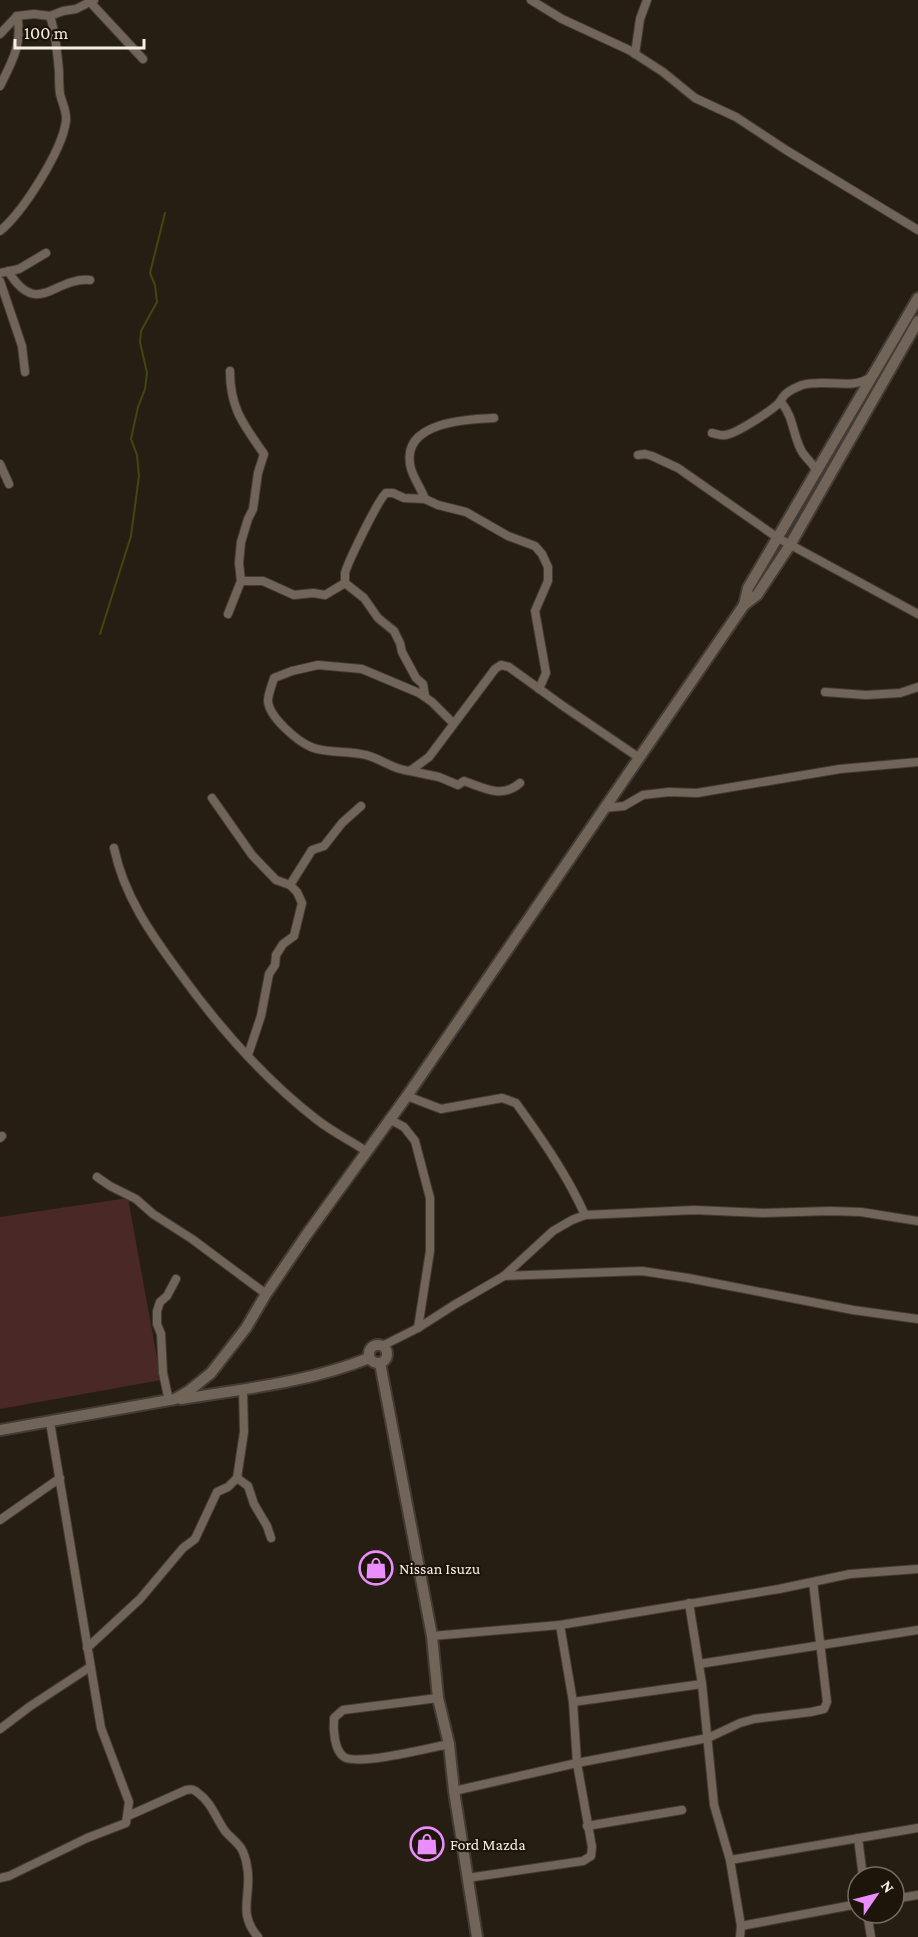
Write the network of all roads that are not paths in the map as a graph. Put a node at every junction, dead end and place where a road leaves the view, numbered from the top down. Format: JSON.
{"nodes":[{"id":1,"x":531,"y":0,"type":"edge"},
{"id":2,"x":647,"y":0,"type":"edge"},
{"id":3,"x":93,"y":2,"type":"edge"},
{"id":4,"x":17,"y":16,"type":"junction"},
{"id":5,"x":50,"y":16,"type":"junction"},
{"id":6,"x":0,"y":34,"type":"edge"},
{"id":7,"x":635,"y":54,"type":"junction"},
{"id":8,"x":143,"y":59,"type":"dead end"},
{"id":9,"x":0,"y":86,"type":"edge"},
{"id":10,"x":918,"y":230,"type":"edge"},
{"id":11,"x":0,"y":231,"type":"edge"},
{"id":12,"x":46,"y":253,"type":"dead end"},
{"id":13,"x":4,"y":272,"type":"edge"},
{"id":14,"x":90,"y":280,"type":"dead end"},
{"id":15,"x":0,"y":282,"type":"edge"},
{"id":16,"x":918,"y":298,"type":"edge"},
{"id":17,"x":918,"y":321,"type":"edge"},
{"id":18,"x":230,"y":371,"type":"dead end"},
{"id":19,"x":25,"y":372,"type":"dead end"},
{"id":20,"x":875,"y":373,"type":"junction"},
{"id":21,"x":781,"y":402,"type":"junction"},
{"id":22,"x":494,"y":418,"type":"dead end"},
{"id":23,"x":712,"y":433,"type":"dead end"},
{"id":24,"x":638,"y":455,"type":"dead end"},
{"id":25,"x":0,"y":464,"type":"edge"},
{"id":26,"x":817,"y":472,"type":"junction"},
{"id":27,"x":9,"y":484,"type":"dead end"},
{"id":28,"x":808,"y":489,"type":"junction"},
{"id":29,"x":819,"y":496,"type":"junction"},
{"id":30,"x":425,"y":499,"type":"junction"},
{"id":31,"x":778,"y":538,"type":"junction"},
{"id":32,"x":790,"y":545,"type":"junction"},
{"id":33,"x":241,"y":581,"type":"junction"},
{"id":34,"x":345,"y":583,"type":"junction"},
{"id":35,"x":744,"y":605,"type":"junction"},
{"id":36,"x":228,"y":614,"type":"dead end"},
{"id":37,"x":918,"y":614,"type":"edge"},
{"id":38,"x":918,"y":687,"type":"edge"},
{"id":39,"x":538,"y":689,"type":"junction"},
{"id":40,"x":825,"y":693,"type":"dead end"},
{"id":41,"x":425,"y":696,"type":"junction"},
{"id":42,"x":453,"y":723,"type":"junction"},
{"id":43,"x":639,"y":757,"type":"junction"},
{"id":44,"x":918,"y":762,"type":"edge"},
{"id":45,"x":410,"y":771,"type":"junction"},
{"id":46,"x":520,"y":783,"type":"dead end"},
{"id":47,"x":212,"y":798,"type":"dead end"},
{"id":48,"x":361,"y":806,"type":"dead end"},
{"id":49,"x":604,"y":808,"type":"junction"},
{"id":50,"x":114,"y":848,"type":"dead end"},
{"id":51,"x":290,"y":885,"type":"junction"},
{"id":52,"x":248,"y":1055,"type":"junction"},
{"id":53,"x":407,"y":1096,"type":"junction"},
{"id":54,"x":389,"y":1119,"type":"junction"},
{"id":55,"x":366,"y":1151,"type":"junction"},
{"id":56,"x":97,"y":1177,"type":"dead end"},
{"id":57,"x":585,"y":1215,"type":"junction"},
{"id":58,"x":918,"y":1221,"type":"edge"},
{"id":59,"x":504,"y":1276,"type":"junction"},
{"id":60,"x":176,"y":1279,"type":"dead end"},
{"id":61,"x":266,"y":1294,"type":"junction"},
{"id":62,"x":918,"y":1319,"type":"edge"},
{"id":63,"x":418,"y":1328,"type":"junction"},
{"id":64,"x":382,"y":1346,"type":"joint"},
{"id":65,"x":375,"y":1361,"type":"junction"},
{"id":66,"x":243,"y":1390,"type":"junction"},
{"id":67,"x":172,"y":1400,"type":"junction"},
{"id":68,"x":50,"y":1422,"type":"junction"},
{"id":69,"x":0,"y":1430,"type":"edge"},
{"id":70,"x":60,"y":1478,"type":"junction"},
{"id":71,"x":237,"y":1478,"type":"junction"},
{"id":72,"x":0,"y":1520,"type":"edge"},
{"id":73,"x":271,"y":1538,"type":"dead end"},
{"id":74,"x":918,"y":1569,"type":"edge"},
{"id":75,"x":813,"y":1582,"type":"junction"},
{"id":76,"x":689,"y":1603,"type":"junction"},
{"id":77,"x":560,"y":1624,"type":"junction"},
{"id":78,"x":918,"y":1630,"type":"edge"},
{"id":79,"x":432,"y":1636,"type":"junction"},
{"id":80,"x":820,"y":1644,"type":"junction"},
{"id":81,"x":87,"y":1648,"type":"junction"},
{"id":82,"x":699,"y":1664,"type":"junction"},
{"id":83,"x":90,"y":1666,"type":"junction"},
{"id":84,"x":702,"y":1684,"type":"junction"},
{"id":85,"x":438,"y":1698,"type":"junction"},
{"id":86,"x":573,"y":1702,"type":"junction"},
{"id":87,"x":0,"y":1729,"type":"edge"},
{"id":88,"x":708,"y":1738,"type":"junction"},
{"id":89,"x":449,"y":1744,"type":"junction"},
{"id":90,"x":577,"y":1763,"type":"junction"},
{"id":91,"x":454,"y":1791,"type":"junction"},
{"id":92,"x":682,"y":1810,"type":"dead end"},
{"id":93,"x":128,"y":1816,"type":"junction"},
{"id":94,"x":587,"y":1826,"type":"junction"},
{"id":95,"x":918,"y":1828,"type":"edge"},
{"id":96,"x":858,"y":1838,"type":"junction"},
{"id":97,"x":730,"y":1860,"type":"junction"},
{"id":98,"x":861,"y":1865,"type":"edge"},
{"id":99,"x":0,"y":1878,"type":"edge"},
{"id":100,"x":467,"y":1878,"type":"junction"},
{"id":101,"x":846,"y":1906,"type":"edge"},
{"id":102,"x":741,"y":1926,"type":"junction"},
{"id":103,"x":258,"y":1937,"type":"edge"},
{"id":104,"x":477,"y":1937,"type":"edge"},
{"id":105,"x":740,"y":1937,"type":"edge"}],
"edges":[{"from":1,"to":7,"type":"street"},
{"from":2,"to":7,"type":"street"},
{"from":3,"to":5,"type":"street"},
{"from":3,"to":8,"type":"street"},
{"from":4,"to":5,"type":"street"},
{"from":4,"to":6,"type":"street"},
{"from":4,"to":9,"type":"street"},
{"from":5,"to":11,"type":"street"},
{"from":7,"to":10,"type":"street"},
{"from":12,"to":13,"type":"street"},
{"from":13,"to":14,"type":"street"},
{"from":15,"to":19,"type":"street"},
{"from":16,"to":20,"type":"street"},
{"from":17,"to":29,"type":"street"},
{"from":18,"to":33,"type":"street"},
{"from":20,"to":21,"type":"street"},
{"from":20,"to":26,"type":"street"},
{"from":21,"to":23,"type":"street"},
{"from":21,"to":26,"type":"street"},
{"from":22,"to":30,"type":"street"},
{"from":24,"to":31,"type":"street"},
{"from":25,"to":27,"type":"street"},
{"from":26,"to":28,"type":"street"},
{"from":28,"to":29,"type":"street"},
{"from":28,"to":31,"type":"street"},
{"from":29,"to":32,"type":"street"},
{"from":30,"to":34,"type":"street"},
{"from":30,"to":39,"type":"street"},
{"from":31,"to":32,"type":"street"},
{"from":31,"to":35,"type":"street"},
{"from":32,"to":35,"type":"street"},
{"from":32,"to":37,"type":"street"},
{"from":33,"to":34,"type":"street"},
{"from":33,"to":36,"type":"street"},
{"from":34,"to":41,"type":"street"},
{"from":35,"to":43,"type":"street"},
{"from":38,"to":40,"type":"street"},
{"from":39,"to":42,"type":"street"},
{"from":39,"to":43,"type":"street"},
{"from":41,"to":42,"type":"street"},
{"from":41,"to":45,"type":"street"},
{"from":42,"to":45,"type":"street"},
{"from":43,"to":49,"type":"street"},
{"from":44,"to":49,"type":"street"},
{"from":45,"to":46,"type":"street"},
{"from":47,"to":51,"type":"street"},
{"from":48,"to":51,"type":"street"},
{"from":49,"to":53,"type":"street"},
{"from":50,"to":52,"type":"street"},
{"from":51,"to":52,"type":"street"},
{"from":52,"to":55,"type":"street"},
{"from":53,"to":54,"type":"street"},
{"from":53,"to":57,"type":"street"},
{"from":54,"to":55,"type":"street"},
{"from":54,"to":63,"type":"street"},
{"from":55,"to":61,"type":"street"},
{"from":56,"to":61,"type":"street"},
{"from":57,"to":58,"type":"street"},
{"from":57,"to":59,"type":"street"},
{"from":59,"to":62,"type":"street"},
{"from":59,"to":63,"type":"street"},
{"from":60,"to":67,"type":"street"},
{"from":61,"to":67,"type":"street"},
{"from":63,"to":64,"type":"street"},
{"from":64,"to":65,"type":"street"},
{"from":65,"to":66,"type":"street"},
{"from":65,"to":79,"type":"street"},
{"from":66,"to":67,"type":"street"},
{"from":66,"to":71,"type":"street"},
{"from":67,"to":68,"type":"street"},
{"from":68,"to":69,"type":"street"},
{"from":68,"to":70,"type":"street"},
{"from":70,"to":72,"type":"street"},
{"from":70,"to":81,"type":"street"},
{"from":71,"to":73,"type":"street"},
{"from":71,"to":81,"type":"street"},
{"from":74,"to":75,"type":"street"},
{"from":75,"to":76,"type":"street"},
{"from":75,"to":80,"type":"street"},
{"from":76,"to":77,"type":"street"},
{"from":76,"to":82,"type":"street"},
{"from":77,"to":79,"type":"street"},
{"from":77,"to":86,"type":"street"},
{"from":78,"to":80,"type":"street"},
{"from":79,"to":85,"type":"street"},
{"from":80,"to":82,"type":"street"},
{"from":80,"to":88,"type":"street"},
{"from":81,"to":83,"type":"street"},
{"from":82,"to":84,"type":"street"},
{"from":83,"to":87,"type":"street"},
{"from":83,"to":93,"type":"street"},
{"from":84,"to":86,"type":"street"},
{"from":84,"to":88,"type":"street"},
{"from":85,"to":89,"type":"street"},
{"from":85,"to":89,"type":"street"},
{"from":86,"to":90,"type":"street"},
{"from":88,"to":90,"type":"street"},
{"from":88,"to":97,"type":"street"},
{"from":89,"to":91,"type":"street"},
{"from":90,"to":91,"type":"street"},
{"from":90,"to":94,"type":"street"},
{"from":91,"to":100,"type":"street"},
{"from":92,"to":94,"type":"street"},
{"from":93,"to":99,"type":"street"},
{"from":93,"to":103,"type":"street"},
{"from":94,"to":100,"type":"street"},
{"from":95,"to":96,"type":"street"},
{"from":96,"to":97,"type":"street"},
{"from":96,"to":98,"type":"street"},
{"from":97,"to":102,"type":"street"},
{"from":100,"to":104,"type":"street"},
{"from":101,"to":102,"type":"street"},
{"from":102,"to":105,"type":"street"}]}
